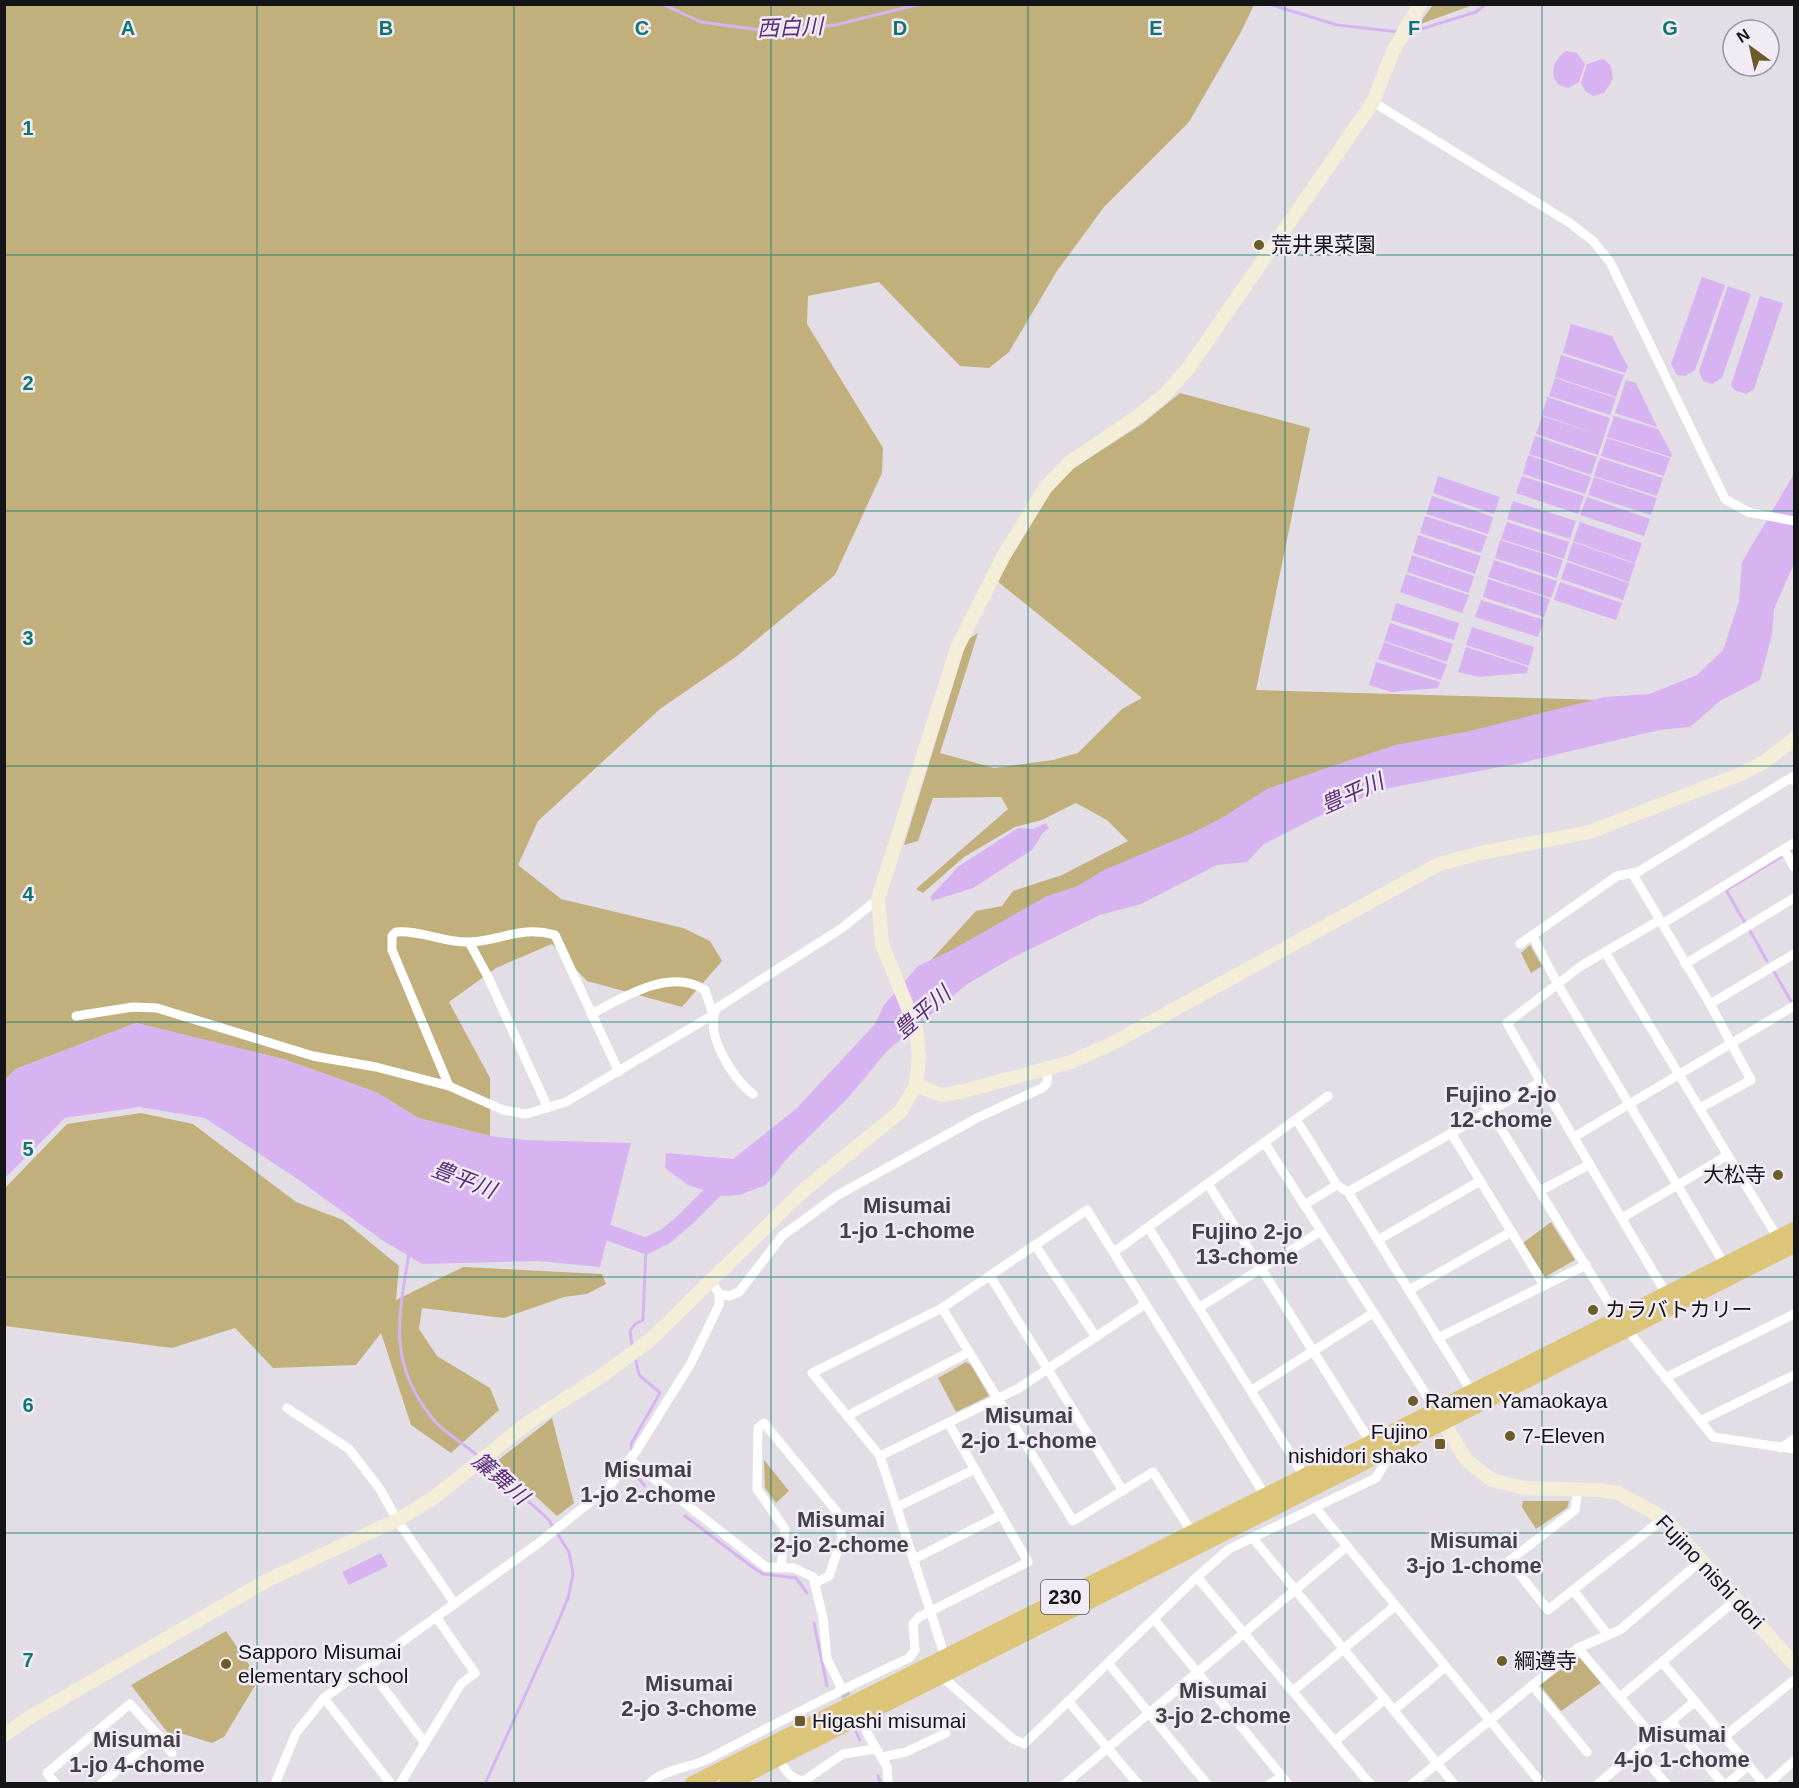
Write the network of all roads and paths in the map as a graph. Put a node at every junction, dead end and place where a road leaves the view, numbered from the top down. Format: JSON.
{"nodes":[{"id":1,"x":1420,"y":4,"type":"edge"},
{"id":2,"x":1373,"y":102,"type":"junction"},
{"id":3,"x":1794,"y":521,"type":"edge"},
{"id":4,"x":1794,"y":739,"type":"edge"},
{"id":5,"x":1794,"y":781,"type":"edge"},
{"id":6,"x":1794,"y":843,"type":"edge"},
{"id":7,"x":1784,"y":849,"type":"junction"},
{"id":8,"x":1794,"y":867,"type":"edge"},
{"id":9,"x":1632,"y":873,"type":"junction"},
{"id":10,"x":1794,"y":898,"type":"edge"},
{"id":11,"x":878,"y":899,"type":"junction"},
{"id":12,"x":1661,"y":922,"type":"junction"},
{"id":13,"x":1532,"y":935,"type":"junction"},
{"id":14,"x":469,"y":942,"type":"junction"},
{"id":15,"x":1520,"y":944,"type":"dead end"},
{"id":16,"x":1605,"y":952,"type":"junction"},
{"id":17,"x":1794,"y":954,"type":"edge"},
{"id":18,"x":1685,"y":964,"type":"junction"},
{"id":19,"x":1557,"y":983,"type":"junction"},
{"id":20,"x":1710,"y":1004,"type":"junction"},
{"id":21,"x":1794,"y":1006,"type":"edge"},
{"id":22,"x":591,"y":1014,"type":"junction"},
{"id":23,"x":713,"y":1015,"type":"junction"},
{"id":24,"x":76,"y":1016,"type":"dead end"},
{"id":25,"x":1733,"y":1044,"type":"junction"},
{"id":26,"x":1048,"y":1068,"type":"junction"},
{"id":27,"x":619,"y":1072,"type":"junction"},
{"id":28,"x":1680,"y":1075,"type":"junction"},
{"id":29,"x":917,"y":1079,"type":"junction"},
{"id":30,"x":1541,"y":1082,"type":"junction"},
{"id":31,"x":449,"y":1086,"type":"junction"},
{"id":32,"x":1475,"y":1087,"type":"dead end"},
{"id":33,"x":753,"y":1094,"type":"dead end"},
{"id":34,"x":1328,"y":1096,"type":"dead end"},
{"id":35,"x":1630,"y":1104,"type":"junction"},
{"id":36,"x":548,"y":1108,"type":"junction"},
{"id":37,"x":1700,"y":1108,"type":"junction"},
{"id":38,"x":1491,"y":1110,"type":"junction"},
{"id":39,"x":1296,"y":1119,"type":"junction"},
{"id":40,"x":1450,"y":1133,"type":"junction"},
{"id":41,"x":1574,"y":1137,"type":"junction"},
{"id":42,"x":1264,"y":1142,"type":"junction"},
{"id":43,"x":1728,"y":1155,"type":"junction"},
{"id":44,"x":1590,"y":1164,"type":"junction"},
{"id":45,"x":1480,"y":1181,"type":"junction"},
{"id":46,"x":1208,"y":1184,"type":"junction"},
{"id":47,"x":1336,"y":1185,"type":"junction"},
{"id":48,"x":1678,"y":1185,"type":"junction"},
{"id":49,"x":1540,"y":1191,"type":"junction"},
{"id":50,"x":1348,"y":1192,"type":"junction"},
{"id":51,"x":1304,"y":1205,"type":"junction"},
{"id":52,"x":1622,"y":1218,"type":"junction"},
{"id":53,"x":1148,"y":1227,"type":"junction"},
{"id":54,"x":1794,"y":1230,"type":"edge"},
{"id":55,"x":1321,"y":1232,"type":"junction"},
{"id":56,"x":1511,"y":1232,"type":"junction"},
{"id":57,"x":1378,"y":1240,"type":"junction"},
{"id":58,"x":1786,"y":1244,"type":"edge"},
{"id":59,"x":1035,"y":1245,"type":"junction"},
{"id":60,"x":1114,"y":1252,"type":"junction"},
{"id":61,"x":1586,"y":1265,"type":"junction"},
{"id":62,"x":1261,"y":1269,"type":"junction"},
{"id":63,"x":1728,"y":1271,"type":"junction"},
{"id":64,"x":990,"y":1275,"type":"junction"},
{"id":65,"x":712,"y":1282,"type":"junction"},
{"id":66,"x":1544,"y":1286,"type":"junction"},
{"id":67,"x":1408,"y":1290,"type":"junction"},
{"id":68,"x":720,"y":1294,"type":"junction"},
{"id":69,"x":1670,"y":1300,"type":"junction"},
{"id":70,"x":1145,"y":1304,"type":"junction"},
{"id":71,"x":1200,"y":1307,"type":"junction"},
{"id":72,"x":942,"y":1308,"type":"junction"},
{"id":73,"x":1373,"y":1313,"type":"junction"},
{"id":74,"x":1794,"y":1314,"type":"edge"},
{"id":75,"x":1622,"y":1323,"type":"junction"},
{"id":76,"x":1096,"y":1337,"type":"junction"},
{"id":77,"x":1438,"y":1338,"type":"junction"},
{"id":78,"x":1313,"y":1351,"type":"junction"},
{"id":79,"x":969,"y":1353,"type":"junction"},
{"id":80,"x":1047,"y":1369,"type":"junction"},
{"id":81,"x":1794,"y":1376,"type":"edge"},
{"id":82,"x":1665,"y":1378,"type":"junction"},
{"id":83,"x":1252,"y":1390,"type":"junction"},
{"id":84,"x":1475,"y":1398,"type":"junction"},
{"id":85,"x":997,"y":1399,"type":"junction"},
{"id":86,"x":287,"y":1408,"type":"dead end"},
{"id":87,"x":847,"y":1416,"type":"junction"},
{"id":88,"x":1440,"y":1416,"type":"junction"},
{"id":89,"x":1700,"y":1421,"type":"junction"},
{"id":90,"x":949,"y":1424,"type":"junction"},
{"id":91,"x":1794,"y":1439,"type":"edge"},
{"id":92,"x":1378,"y":1445,"type":"junction"},
{"id":93,"x":1781,"y":1448,"type":"junction"},
{"id":94,"x":1794,"y":1449,"type":"edge"},
{"id":95,"x":880,"y":1456,"type":"junction"},
{"id":96,"x":630,"y":1460,"type":"junction"},
{"id":97,"x":975,"y":1468,"type":"junction"},
{"id":98,"x":1305,"y":1477,"type":"junction"},
{"id":99,"x":1578,"y":1489,"type":"junction"},
{"id":100,"x":1123,"y":1491,"type":"junction"},
{"id":101,"x":1266,"y":1497,"type":"junction"},
{"id":102,"x":897,"y":1507,"type":"junction"},
{"id":103,"x":1315,"y":1507,"type":"junction"},
{"id":104,"x":1001,"y":1515,"type":"junction"},
{"id":105,"x":1664,"y":1518,"type":"junction"},
{"id":106,"x":397,"y":1520,"type":"junction"},
{"id":107,"x":1193,"y":1534,"type":"junction"},
{"id":108,"x":1252,"y":1537,"type":"junction"},
{"id":109,"x":1346,"y":1547,"type":"junction"},
{"id":110,"x":914,"y":1559,"type":"junction"},
{"id":111,"x":1702,"y":1560,"type":"junction"},
{"id":112,"x":781,"y":1568,"type":"junction"},
{"id":113,"x":1197,"y":1577,"type":"junction"},
{"id":114,"x":814,"y":1583,"type":"junction"},
{"id":115,"x":1295,"y":1589,"type":"junction"},
{"id":116,"x":1573,"y":1590,"type":"junction"},
{"id":117,"x":1737,"y":1599,"type":"junction"},
{"id":118,"x":454,"y":1604,"type":"junction"},
{"id":119,"x":1395,"y":1606,"type":"junction"},
{"id":120,"x":931,"y":1611,"type":"junction"},
{"id":121,"x":436,"y":1617,"type":"junction"},
{"id":122,"x":1154,"y":1619,"type":"junction"},
{"id":123,"x":1243,"y":1632,"type":"junction"},
{"id":124,"x":1608,"y":1635,"type":"junction"},
{"id":125,"x":1578,"y":1648,"type":"junction"},
{"id":126,"x":1345,"y":1650,"type":"junction"},
{"id":127,"x":1662,"y":1662,"type":"junction"},
{"id":128,"x":1108,"y":1663,"type":"junction"},
{"id":129,"x":1794,"y":1664,"type":"edge"},
{"id":130,"x":367,"y":1666,"type":"junction"},
{"id":131,"x":945,"y":1667,"type":"junction"},
{"id":132,"x":1445,"y":1667,"type":"junction"},
{"id":133,"x":1196,"y":1672,"type":"junction"},
{"id":134,"x":1794,"y":1680,"type":"edge"},
{"id":135,"x":1532,"y":1685,"type":"junction"},
{"id":136,"x":842,"y":1689,"type":"junction"},
{"id":137,"x":1293,"y":1691,"type":"junction"},
{"id":138,"x":1620,"y":1697,"type":"junction"},
{"id":139,"x":324,"y":1698,"type":"junction"},
{"id":140,"x":1385,"y":1700,"type":"junction"},
{"id":141,"x":1068,"y":1701,"type":"junction"},
{"id":142,"x":1694,"y":1702,"type":"junction"},
{"id":143,"x":1394,"y":1710,"type":"junction"},
{"id":144,"x":1149,"y":1712,"type":"junction"},
{"id":145,"x":1489,"y":1720,"type":"junction"},
{"id":146,"x":1671,"y":1722,"type":"junction"},
{"id":147,"x":866,"y":1731,"type":"tunnel mouth"},
{"id":148,"x":946,"y":1733,"type":"dead end"},
{"id":149,"x":4,"y":1735,"type":"edge"},
{"id":150,"x":158,"y":1735,"type":"junction"},
{"id":151,"x":1653,"y":1737,"type":"junction"},
{"id":152,"x":1724,"y":1737,"type":"junction"},
{"id":153,"x":1335,"y":1741,"type":"junction"},
{"id":154,"x":425,"y":1743,"type":"junction"},
{"id":155,"x":1107,"y":1747,"type":"junction"},
{"id":156,"x":776,"y":1750,"type":"junction"},
{"id":157,"x":1638,"y":1750,"type":"junction"},
{"id":158,"x":1587,"y":1752,"type":"dead end"},
{"id":159,"x":172,"y":1753,"type":"dead end"},
{"id":160,"x":879,"y":1753,"type":"junction"},
{"id":161,"x":1794,"y":1761,"type":"edge"},
{"id":162,"x":1437,"y":1763,"type":"junction"},
{"id":163,"x":1749,"y":1765,"type":"junction"},
{"id":164,"x":736,"y":1777,"type":"edge"},
{"id":165,"x":1285,"y":1780,"type":"edge"},
{"id":166,"x":1602,"y":1782,"type":"edge"},
{"id":167,"x":1542,"y":1783,"type":"edge"},
{"id":168,"x":56,"y":1784,"type":"edge"},
{"id":169,"x":101,"y":1784,"type":"edge"},
{"id":170,"x":275,"y":1784,"type":"edge"},
{"id":171,"x":391,"y":1784,"type":"edge"},
{"id":172,"x":400,"y":1784,"type":"edge"},
{"id":173,"x":649,"y":1784,"type":"edge"},
{"id":174,"x":693,"y":1784,"type":"edge"},
{"id":175,"x":888,"y":1784,"type":"edge"},
{"id":176,"x":1065,"y":1784,"type":"edge"},
{"id":177,"x":1137,"y":1784,"type":"edge"},
{"id":178,"x":1206,"y":1784,"type":"edge"},
{"id":179,"x":1270,"y":1784,"type":"edge"},
{"id":180,"x":1370,"y":1784,"type":"edge"},
{"id":181,"x":1412,"y":1784,"type":"edge"},
{"id":182,"x":1454,"y":1784,"type":"edge"},
{"id":183,"x":1666,"y":1784,"type":"edge"},
{"id":184,"x":1725,"y":1784,"type":"edge"},
{"id":185,"x":1766,"y":1784,"type":"edge"}],
"edges":[{"from":1,"to":2,"type":"street"},
{"from":2,"to":3,"type":"street"},
{"from":2,"to":11,"type":"street"},
{"from":4,"to":26,"type":"street"},
{"from":5,"to":9,"type":"street"},
{"from":6,"to":7,"type":"street"},
{"from":7,"to":8,"type":"street"},
{"from":7,"to":12,"type":"street"},
{"from":9,"to":12,"type":"street"},
{"from":9,"to":13,"type":"street"},
{"from":10,"to":18,"type":"street"},
{"from":11,"to":23,"type":"street"},
{"from":11,"to":29,"type":"street"},
{"from":12,"to":16,"type":"street"},
{"from":12,"to":18,"type":"street"},
{"from":13,"to":15,"type":"street"},
{"from":13,"to":19,"type":"street"},
{"from":14,"to":22,"type":"street"},
{"from":14,"to":31,"type":"street"},
{"from":14,"to":36,"type":"street"},
{"from":16,"to":19,"type":"street"},
{"from":16,"to":28,"type":"street"},
{"from":17,"to":20,"type":"street"},
{"from":18,"to":20,"type":"street"},
{"from":19,"to":30,"type":"street"},
{"from":19,"to":35,"type":"street"},
{"from":20,"to":25,"type":"street"},
{"from":21,"to":25,"type":"street"},
{"from":22,"to":23,"type":"street"},
{"from":22,"to":27,"type":"street"},
{"from":23,"to":27,"type":"street"},
{"from":23,"to":33,"type":"street"},
{"from":24,"to":31,"type":"street"},
{"from":25,"to":28,"type":"street"},
{"from":25,"to":37,"type":"street"},
{"from":26,"to":29,"type":"street"},
{"from":26,"to":68,"type":"street"},
{"from":27,"to":36,"type":"street"},
{"from":28,"to":35,"type":"street"},
{"from":28,"to":37,"type":"street"},
{"from":29,"to":65,"type":"street"},
{"from":30,"to":38,"type":"street"},
{"from":30,"to":41,"type":"street"},
{"from":31,"to":36,"type":"street"},
{"from":32,"to":38,"type":"street"},
{"from":34,"to":39,"type":"street"},
{"from":35,"to":41,"type":"street"},
{"from":35,"to":48,"type":"street"},
{"from":37,"to":43,"type":"street"},
{"from":38,"to":40,"type":"street"},
{"from":38,"to":49,"type":"street"},
{"from":39,"to":42,"type":"street"},
{"from":39,"to":47,"type":"street"},
{"from":40,"to":45,"type":"street"},
{"from":40,"to":50,"type":"street"},
{"from":41,"to":44,"type":"street"},
{"from":42,"to":46,"type":"street"},
{"from":42,"to":51,"type":"street"},
{"from":43,"to":48,"type":"street"},
{"from":43,"to":58,"type":"street"},
{"from":44,"to":49,"type":"street"},
{"from":44,"to":52,"type":"street"},
{"from":45,"to":56,"type":"street"},
{"from":45,"to":57,"type":"street"},
{"from":46,"to":53,"type":"street"},
{"from":46,"to":62,"type":"street"},
{"from":47,"to":50,"type":"street"},
{"from":47,"to":51,"type":"street"},
{"from":48,"to":52,"type":"street"},
{"from":48,"to":63,"type":"street"},
{"from":49,"to":61,"type":"street"},
{"from":50,"to":57,"type":"street"},
{"from":51,"to":55,"type":"street"},
{"from":52,"to":69,"type":"street"},
{"from":53,"to":60,"type":"street"},
{"from":53,"to":71,"type":"street"},
{"from":54,"to":58,"type":"highway","number":"230"},
{"from":55,"to":62,"type":"street"},
{"from":55,"to":73,"type":"street"},
{"from":56,"to":66,"type":"street"},
{"from":56,"to":67,"type":"street"},
{"from":57,"to":67,"type":"street"},
{"from":58,"to":63,"type":"highway","number":"230"},
{"from":59,"to":60,"type":"street"},
{"from":59,"to":64,"type":"street"},
{"from":59,"to":76,"type":"street"},
{"from":60,"to":70,"type":"street"},
{"from":61,"to":66,"type":"street"},
{"from":61,"to":75,"type":"street"},
{"from":62,"to":71,"type":"street"},
{"from":62,"to":78,"type":"street"},
{"from":63,"to":69,"type":"highway","number":"230"},
{"from":64,"to":72,"type":"street"},
{"from":64,"to":80,"type":"street"},
{"from":65,"to":68,"type":"street"},
{"from":65,"to":106,"type":"street"},
{"from":66,"to":77,"type":"street"},
{"from":67,"to":77,"type":"street"},
{"from":68,"to":96,"type":"street"},
{"from":69,"to":75,"type":"highway","number":"230"},
{"from":70,"to":76,"type":"street"},
{"from":70,"to":101,"type":"street"},
{"from":71,"to":83,"type":"street"},
{"from":72,"to":79,"type":"street"},
{"from":72,"to":87,"type":"street"},
{"from":73,"to":78,"type":"street"},
{"from":73,"to":88,"type":"street"},
{"from":74,"to":82,"type":"street"},
{"from":75,"to":82,"type":"street"},
{"from":75,"to":84,"type":"highway","number":"230"},
{"from":76,"to":80,"type":"street"},
{"from":77,"to":84,"type":"street"},
{"from":78,"to":83,"type":"street"},
{"from":78,"to":92,"type":"street"},
{"from":79,"to":85,"type":"street"},
{"from":79,"to":87,"type":"street"},
{"from":80,"to":85,"type":"street"},
{"from":80,"to":100,"type":"street"},
{"from":81,"to":89,"type":"street"},
{"from":82,"to":89,"type":"street"},
{"from":83,"to":98,"type":"street"},
{"from":84,"to":88,"type":"highway","number":"230"},
{"from":85,"to":90,"type":"street"},
{"from":85,"to":100,"type":"street"},
{"from":86,"to":106,"type":"street"},
{"from":87,"to":95,"type":"street"},
{"from":88,"to":92,"type":"highway","number":"230"},
{"from":88,"to":99,"type":"street","name":"Fujino nishi dori"},
{"from":89,"to":93,"type":"street"},
{"from":90,"to":95,"type":"street"},
{"from":90,"to":97,"type":"street"},
{"from":91,"to":93,"type":"street"},
{"from":92,"to":98,"type":"highway","number":"230"},
{"from":92,"to":103,"type":"street"},
{"from":92,"to":131,"type":"highway","number":"230"},
{"from":93,"to":94,"type":"street"},
{"from":95,"to":102,"type":"street"},
{"from":96,"to":112,"type":"street"},
{"from":96,"to":118,"type":"street"},
{"from":97,"to":102,"type":"street"},
{"from":97,"to":104,"type":"street"},
{"from":98,"to":101,"type":"highway","number":"230"},
{"from":99,"to":105,"type":"street","name":"Fujino nishi dori"},
{"from":99,"to":116,"type":"street"},
{"from":100,"to":107,"type":"street"},
{"from":101,"to":107,"type":"highway","number":"230"},
{"from":102,"to":110,"type":"street"},
{"from":103,"to":108,"type":"street"},
{"from":103,"to":109,"type":"street"},
{"from":104,"to":110,"type":"street"},
{"from":104,"to":120,"type":"street"},
{"from":105,"to":111,"type":"street","name":"Fujino nishi dori"},
{"from":105,"to":116,"type":"street"},
{"from":106,"to":118,"type":"street"},
{"from":106,"to":149,"type":"street"},
{"from":107,"to":131,"type":"highway","number":"230"},
{"from":108,"to":113,"type":"street"},
{"from":108,"to":115,"type":"street"},
{"from":109,"to":115,"type":"street"},
{"from":109,"to":119,"type":"street"},
{"from":110,"to":120,"type":"street"},
{"from":111,"to":117,"type":"street","name":"Fujino nishi dori"},
{"from":111,"to":124,"type":"street"},
{"from":112,"to":114,"type":"street"},
{"from":112,"to":114,"type":"street"},
{"from":113,"to":122,"type":"street"},
{"from":113,"to":123,"type":"street"},
{"from":114,"to":136,"type":"street"},
{"from":115,"to":123,"type":"street"},
{"from":115,"to":126,"type":"street"},
{"from":116,"to":124,"type":"street"},
{"from":117,"to":127,"type":"street"},
{"from":117,"to":129,"type":"street","name":"Fujino nishi dori"},
{"from":118,"to":121,"type":"street"},
{"from":119,"to":126,"type":"street"},
{"from":119,"to":132,"type":"street"},
{"from":120,"to":131,"type":"street"},
{"from":120,"to":136,"type":"street"},
{"from":121,"to":130,"type":"street"},
{"from":121,"to":154,"type":"street"},
{"from":122,"to":128,"type":"street"},
{"from":122,"to":133,"type":"street"},
{"from":123,"to":133,"type":"street"},
{"from":123,"to":137,"type":"street"},
{"from":124,"to":125,"type":"street"},
{"from":125,"to":135,"type":"street"},
{"from":125,"to":138,"type":"street"},
{"from":126,"to":137,"type":"street"},
{"from":126,"to":140,"type":"street"},
{"from":127,"to":138,"type":"street"},
{"from":127,"to":142,"type":"street"},
{"from":128,"to":141,"type":"street"},
{"from":128,"to":144,"type":"street"},
{"from":130,"to":139,"type":"street"},
{"from":130,"to":154,"type":"street"},
{"from":131,"to":141,"type":"street"},
{"from":131,"to":156,"type":"highway","number":"230"},
{"from":132,"to":143,"type":"street"},
{"from":132,"to":145,"type":"street"},
{"from":133,"to":144,"type":"street"},
{"from":133,"to":165,"type":"street"},
{"from":134,"to":152,"type":"street"},
{"from":135,"to":145,"type":"street"},
{"from":135,"to":158,"type":"street"},
{"from":136,"to":173,"type":"street"},
{"from":137,"to":153,"type":"street"},
{"from":138,"to":151,"type":"street"},
{"from":139,"to":170,"type":"street"},
{"from":139,"to":171,"type":"street"},
{"from":140,"to":143,"type":"street"},
{"from":140,"to":153,"type":"street"},
{"from":141,"to":155,"type":"street"},
{"from":142,"to":146,"type":"street"},
{"from":142,"to":152,"type":"street"},
{"from":143,"to":162,"type":"street"},
{"from":144,"to":155,"type":"street"},
{"from":144,"to":178,"type":"street"},
{"from":145,"to":162,"type":"street"},
{"from":145,"to":167,"type":"street"},
{"from":146,"to":151,"type":"street"},
{"from":146,"to":184,"type":"street"},
{"from":147,"to":160,"type":"street"},
{"from":148,"to":160,"type":"street"},
{"from":150,"to":159,"type":"street"},
{"from":150,"to":168,"type":"street"},
{"from":150,"to":169,"type":"street"},
{"from":151,"to":157,"type":"street"},
{"from":152,"to":163,"type":"street"},
{"from":153,"to":180,"type":"street"},
{"from":154,"to":172,"type":"street"},
{"from":155,"to":176,"type":"street"},
{"from":155,"to":177,"type":"street"},
{"from":156,"to":160,"type":"street"},
{"from":156,"to":164,"type":"highway","number":"230"},
{"from":157,"to":166,"type":"street"},
{"from":157,"to":183,"type":"street"},
{"from":160,"to":175,"type":"street"},
{"from":161,"to":185,"type":"street"},
{"from":162,"to":181,"type":"street"},
{"from":162,"to":182,"type":"street"},
{"from":163,"to":184,"type":"street"},
{"from":163,"to":185,"type":"street"},
{"from":164,"to":174,"type":"highway","number":"230"},
{"from":165,"to":179,"type":"street"}]}
